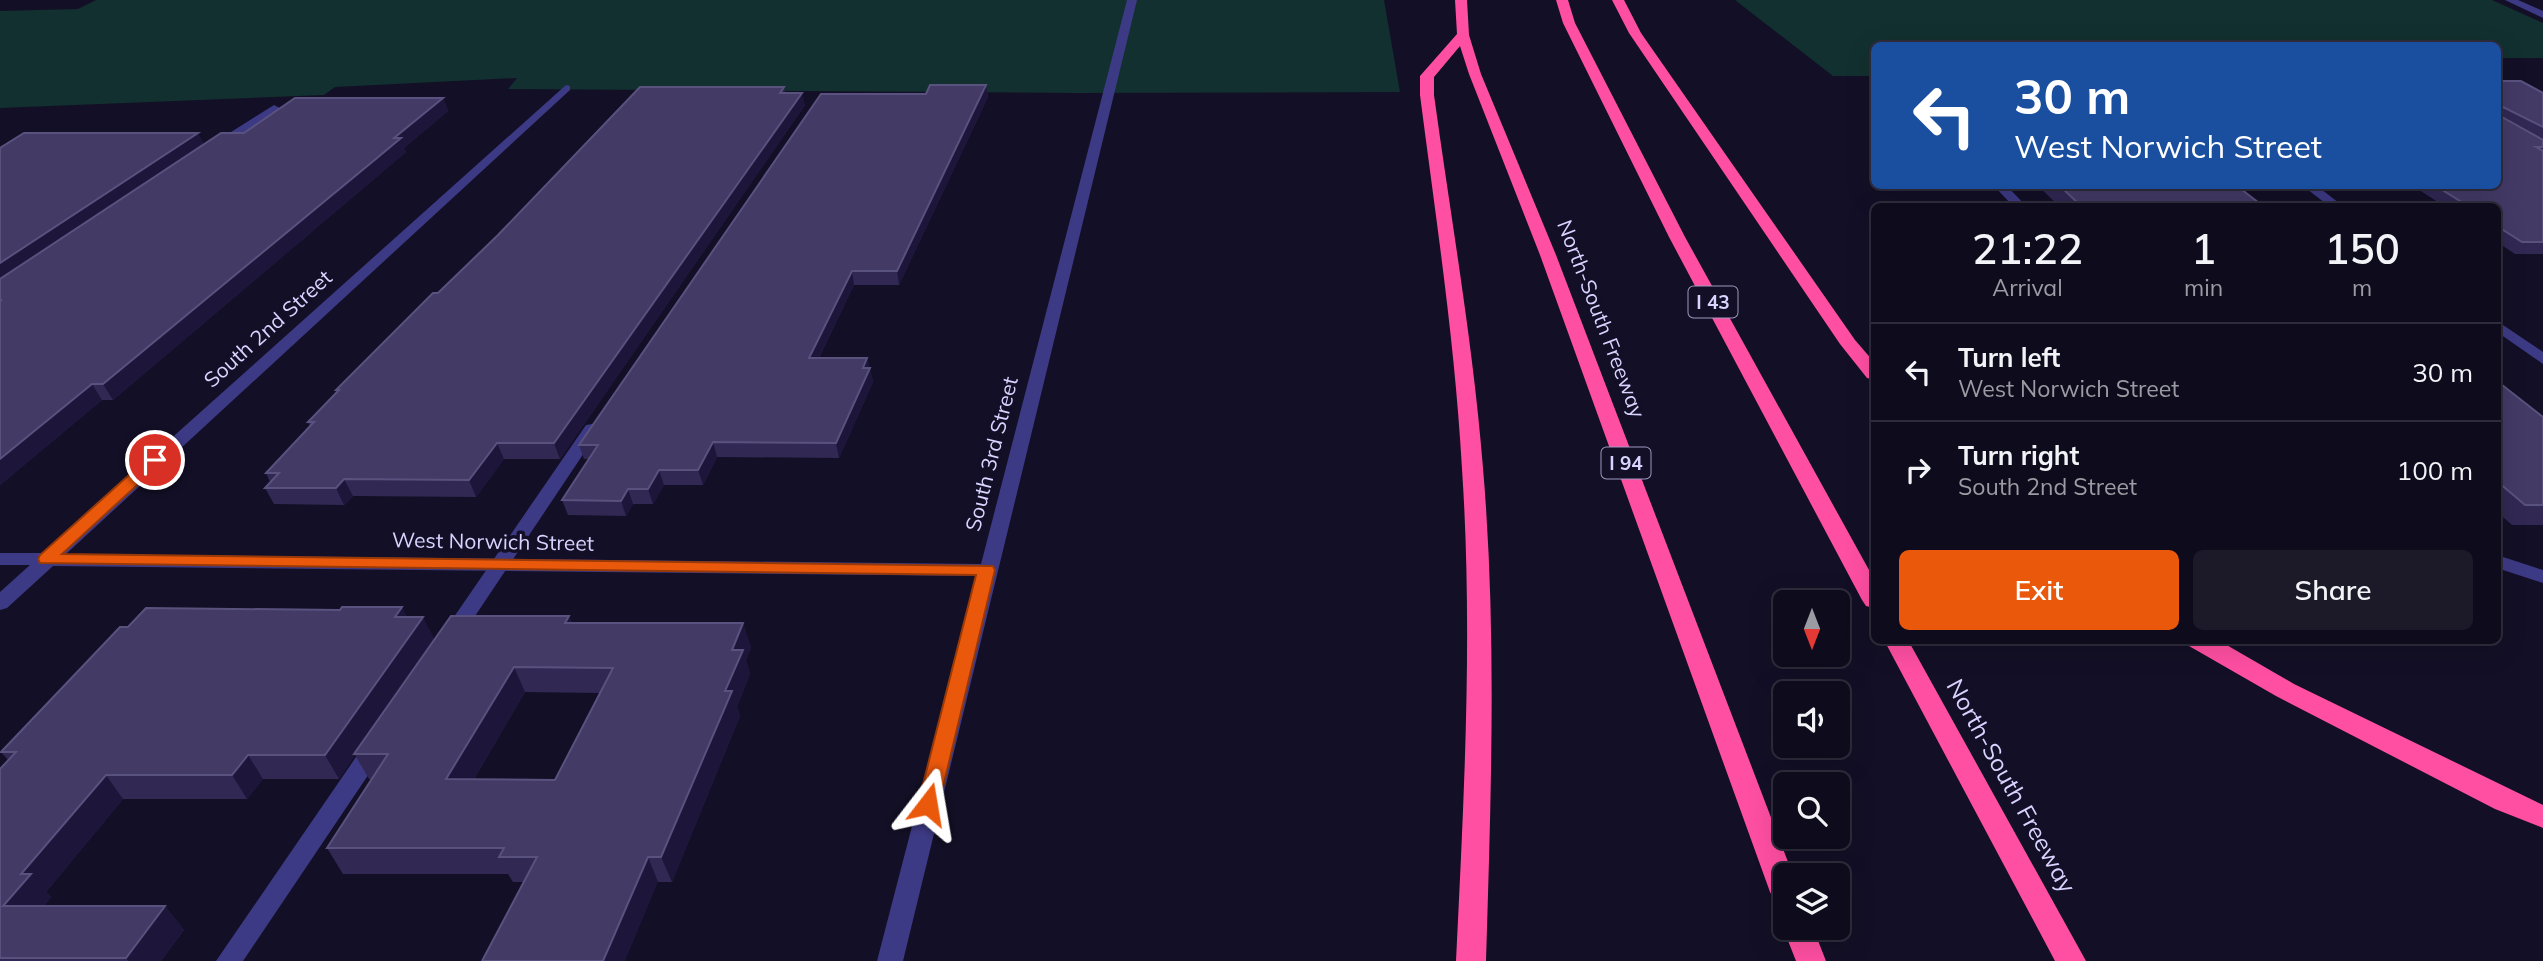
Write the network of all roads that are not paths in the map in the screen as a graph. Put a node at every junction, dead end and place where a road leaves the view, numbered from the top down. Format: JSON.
{"nodes":[{"id":1,"x":1132,"y":0,"type":"edge"},
{"id":2,"x":1461,"y":0,"type":"edge"},
{"id":3,"x":1562,"y":0,"type":"edge"},
{"id":4,"x":1618,"y":0,"type":"edge"},
{"id":5,"x":2510,"y":0,"type":"edge"},
{"id":6,"x":2543,"y":15,"type":"edge"},
{"id":7,"x":1463,"y":35,"type":"junction"},
{"id":8,"x":566,"y":88,"type":"dead end"},
{"id":9,"x":274,"y":108,"type":"dead end"},
{"id":10,"x":206,"y":154,"type":"edge"},
{"id":11,"x":2003,"y":189,"type":"edge"},
{"id":12,"x":2313,"y":189,"type":"edge"},
{"id":13,"x":2017,"y":203,"type":"edge"},
{"id":14,"x":2333,"y":203,"type":"edge"},
{"id":15,"x":2501,"y":329,"type":"edge"},
{"id":16,"x":2543,"y":359,"type":"edge"},
{"id":17,"x":1871,"y":370,"type":"edge"},
{"id":18,"x":599,"y":419,"type":"edge"},
{"id":19,"x":0,"y":559,"type":"edge"},
{"id":20,"x":46,"y":559,"type":"junction"},
{"id":21,"x":2501,"y":562,"type":"edge"},
{"id":22,"x":500,"y":564,"type":"junction"},
{"id":23,"x":986,"y":570,"type":"junction"},
{"id":24,"x":2543,"y":577,"type":"edge"},
{"id":25,"x":1871,"y":594,"type":"edge"},
{"id":26,"x":0,"y":603,"type":"edge"},
{"id":27,"x":1898,"y":644,"type":"edge"},
{"id":28,"x":2204,"y":644,"type":"edge"},
{"id":29,"x":444,"y":646,"type":"edge"},
{"id":30,"x":383,"y":736,"type":"edge"},
{"id":31,"x":2543,"y":817,"type":"edge"},
{"id":32,"x":1774,"y":863,"type":"edge"},
{"id":33,"x":1803,"y":940,"type":"edge"},
{"id":34,"x":229,"y":961,"type":"edge"},
{"id":35,"x":890,"y":961,"type":"edge"},
{"id":36,"x":1471,"y":961,"type":"edge"},
{"id":37,"x":1811,"y":961,"type":"edge"},
{"id":38,"x":2071,"y":961,"type":"edge"}],
"edges":[{"from":1,"to":23,"type":"street","name":"South 3rd Street"},
{"from":2,"to":7,"type":"highway","name":"North-South Freeway","number":"I 94"},
{"from":3,"to":25,"type":"highway","number":"I 43"},
{"from":4,"to":17,"type":"highway"},
{"from":5,"to":6,"type":"street"},
{"from":7,"to":32,"type":"highway","name":"North-South Freeway","number":"I 94"},
{"from":7,"to":36,"type":"highway"},
{"from":8,"to":20,"type":"street","name":"South 2nd Street"},
{"from":9,"to":10,"type":"street"},
{"from":11,"to":13,"type":"street"},
{"from":12,"to":14,"type":"street"},
{"from":15,"to":16,"type":"street"},
{"from":18,"to":22,"type":"street"},
{"from":19,"to":20,"type":"street","name":"West Norwich Street"},
{"from":20,"to":22,"type":"street","name":"West Norwich Street"},
{"from":20,"to":26,"type":"street","name":"South 2nd Street"},
{"from":21,"to":24,"type":"street"},
{"from":22,"to":23,"type":"street","name":"West Norwich Street"},
{"from":22,"to":29,"type":"street"},
{"from":23,"to":35,"type":"street","name":"South 3rd Street"},
{"from":27,"to":38,"type":"highway","name":"North-South Freeway"},
{"from":28,"to":31,"type":"highway"},
{"from":30,"to":34,"type":"street"},
{"from":33,"to":37,"type":"highway"}]}
